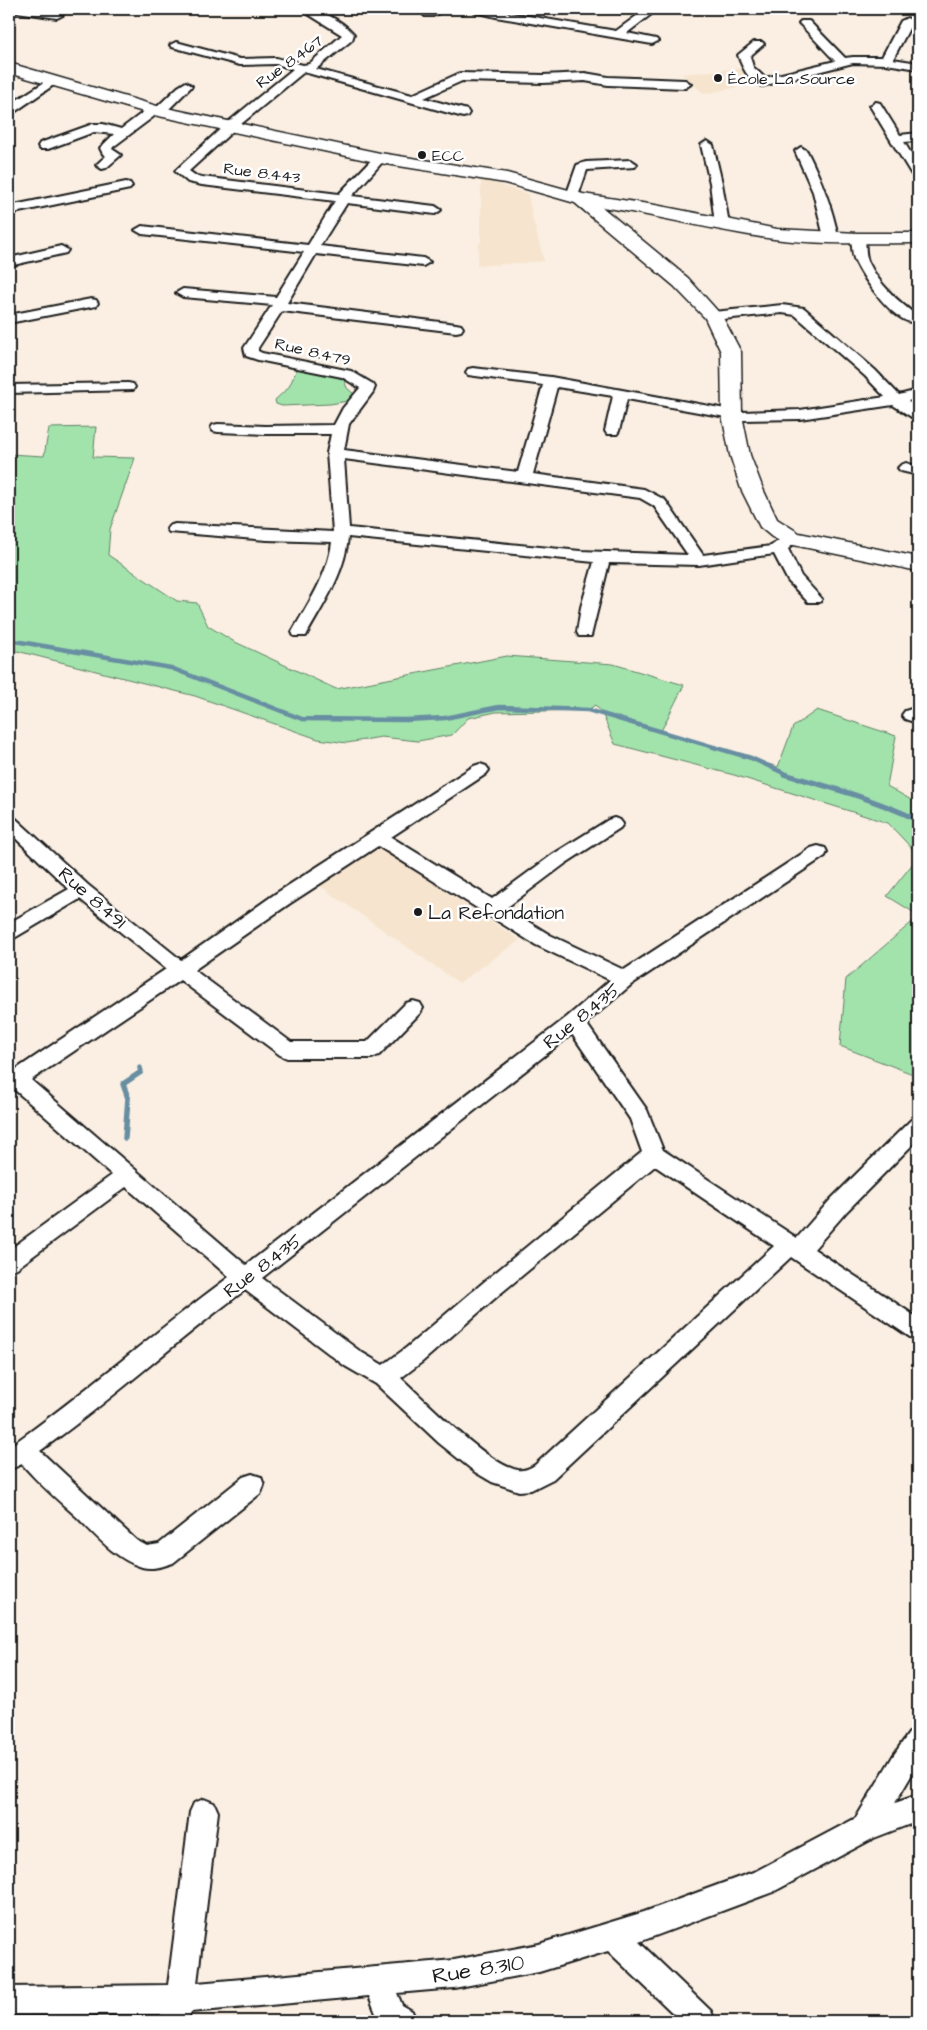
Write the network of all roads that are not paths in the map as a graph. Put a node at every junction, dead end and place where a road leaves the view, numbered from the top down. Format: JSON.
{"nodes":[{"id":1,"x":17,"y":9,"type":"edge"},
{"id":2,"x":306,"y":9,"type":"edge"},
{"id":3,"x":441,"y":9,"type":"edge"},
{"id":4,"x":476,"y":9,"type":"edge"},
{"id":5,"x":653,"y":9,"type":"edge"},
{"id":6,"x":555,"y":13,"type":"dead end"},
{"id":7,"x":429,"y":14,"type":"dead end"},
{"id":8,"x":57,"y":15,"type":"dead end"},
{"id":9,"x":907,"y":21,"type":"dead end"},
{"id":10,"x":542,"y":22,"type":"junction"},
{"id":11,"x":804,"y":23,"type":"dead end"},
{"id":12,"x":618,"y":35,"type":"junction"},
{"id":13,"x":652,"y":41,"type":"dead end"},
{"id":14,"x":758,"y":44,"type":"dead end"},
{"id":15,"x":176,"y":45,"type":"dead end"},
{"id":16,"x":886,"y":61,"type":"junction"},
{"id":17,"x":842,"y":62,"type":"junction"},
{"id":18,"x":918,"y":66,"type":"edge"},
{"id":19,"x":9,"y":68,"type":"edge"},
{"id":20,"x":301,"y":69,"type":"junction"},
{"id":21,"x":51,"y":82,"type":"junction"},
{"id":22,"x":685,"y":84,"type":"dead end"},
{"id":23,"x":186,"y":86,"type":"dead end"},
{"id":24,"x":415,"y":98,"type":"junction"},
{"id":25,"x":876,"y":106,"type":"dead end"},
{"id":26,"x":9,"y":110,"type":"edge"},
{"id":27,"x":157,"y":111,"type":"junction"},
{"id":28,"x":462,"y":113,"type":"dead end"},
{"id":29,"x":231,"y":126,"type":"junction"},
{"id":30,"x":124,"y":133,"type":"junction"},
{"id":31,"x":918,"y":137,"type":"edge"},
{"id":32,"x":897,"y":139,"type":"junction"},
{"id":33,"x":707,"y":145,"type":"dead end"},
{"id":34,"x":44,"y":146,"type":"dead end"},
{"id":35,"x":801,"y":152,"type":"dead end"},
{"id":36,"x":380,"y":158,"type":"junction"},
{"id":37,"x":631,"y":164,"type":"dead end"},
{"id":38,"x":102,"y":165,"type":"dead end"},
{"id":39,"x":181,"y":171,"type":"joint"},
{"id":40,"x":918,"y":175,"type":"edge"},
{"id":41,"x":126,"y":186,"type":"dead end"},
{"id":42,"x":343,"y":198,"type":"junction"},
{"id":43,"x":577,"y":198,"type":"junction"},
{"id":44,"x":9,"y":210,"type":"edge"},
{"id":45,"x":435,"y":210,"type":"dead end"},
{"id":46,"x":722,"y":224,"type":"junction"},
{"id":47,"x":142,"y":230,"type":"dead end"},
{"id":48,"x":831,"y":237,"type":"junction"},
{"id":49,"x":858,"y":238,"type":"junction"},
{"id":50,"x":918,"y":238,"type":"edge"},
{"id":51,"x":311,"y":249,"type":"junction"},
{"id":52,"x":61,"y":250,"type":"dead end"},
{"id":53,"x":9,"y":262,"type":"edge"},
{"id":54,"x":423,"y":262,"type":"dead end"},
{"id":55,"x":183,"y":293,"type":"dead end"},
{"id":56,"x":91,"y":303,"type":"dead end"},
{"id":57,"x":279,"y":304,"type":"junction"},
{"id":58,"x":713,"y":316,"type":"junction"},
{"id":59,"x":9,"y":319,"type":"edge"},
{"id":60,"x":912,"y":319,"type":"dead end"},
{"id":61,"x":456,"y":328,"type":"dead end"},
{"id":62,"x":473,"y":372,"type":"dead end"},
{"id":63,"x":551,"y":382,"type":"junction"},
{"id":64,"x":128,"y":387,"type":"dead end"},
{"id":65,"x":9,"y":389,"type":"edge"},
{"id":66,"x":621,"y":394,"type":"junction"},
{"id":67,"x":918,"y":394,"type":"edge"},
{"id":68,"x":896,"y":400,"type":"junction"},
{"id":69,"x":732,"y":415,"type":"junction"},
{"id":70,"x":918,"y":415,"type":"edge"},
{"id":71,"x":218,"y":428,"type":"dead end"},
{"id":72,"x":339,"y":429,"type":"junction"},
{"id":73,"x":612,"y":431,"type":"dead end"},
{"id":74,"x":335,"y":453,"type":"junction"},
{"id":75,"x":524,"y":477,"type":"junction"},
{"id":76,"x":176,"y":529,"type":"dead end"},
{"id":77,"x":340,"y":535,"type":"junction"},
{"id":78,"x":786,"y":543,"type":"junction"},
{"id":79,"x":603,"y":557,"type":"junction"},
{"id":80,"x":699,"y":560,"type":"junction"},
{"id":81,"x":918,"y":564,"type":"edge"},
{"id":82,"x":814,"y":599,"type":"dead end"},
{"id":83,"x":300,"y":632,"type":"dead end"},
{"id":84,"x":584,"y":632,"type":"dead end"},
{"id":85,"x":480,"y":770,"type":"dead end"},
{"id":86,"x":9,"y":822,"type":"edge"},
{"id":87,"x":614,"y":824,"type":"dead end"},
{"id":88,"x":378,"y":837,"type":"junction"},
{"id":89,"x":818,"y":852,"type":"dead end"},
{"id":90,"x":81,"y":890,"type":"junction"},
{"id":91,"x":491,"y":909,"type":"junction"},
{"id":92,"x":9,"y":932,"type":"edge"},
{"id":93,"x":180,"y":970,"type":"junction"},
{"id":94,"x":625,"y":979,"type":"junction"},
{"id":95,"x":413,"y":1008,"type":"dead end"},
{"id":96,"x":574,"y":1022,"type":"junction"},
{"id":97,"x":12,"y":1081,"type":"edge"},
{"id":98,"x":918,"y":1126,"type":"edge"},
{"id":99,"x":654,"y":1155,"type":"junction"},
{"id":100,"x":127,"y":1175,"type":"junction"},
{"id":101,"x":794,"y":1248,"type":"junction"},
{"id":102,"x":9,"y":1262,"type":"edge"},
{"id":103,"x":245,"y":1278,"type":"junction"},
{"id":104,"x":918,"y":1330,"type":"edge"},
{"id":105,"x":384,"y":1378,"type":"junction"},
{"id":106,"x":16,"y":1455,"type":"edge"},
{"id":107,"x":252,"y":1485,"type":"dead end"},
{"id":108,"x":918,"y":1742,"type":"edge"},
{"id":109,"x":918,"y":1808,"type":"edge"},
{"id":110,"x":204,"y":1812,"type":"dead end"},
{"id":111,"x":866,"y":1828,"type":"junction"},
{"id":112,"x":613,"y":1936,"type":"junction"},
{"id":113,"x":378,"y":1981,"type":"junction"},
{"id":114,"x":9,"y":2001,"type":"edge"},
{"id":115,"x":177,"y":2010,"type":"edge"},
{"id":116,"x":402,"y":2021,"type":"edge"},
{"id":117,"x":701,"y":2021,"type":"edge"}],
"edges":[{"from":1,"to":8,"type":"street"},
{"from":2,"to":20,"type":"street","name":"Rue 8.467"},
{"from":3,"to":7,"type":"street"},
{"from":4,"to":10,"type":"street"},
{"from":5,"to":12,"type":"street"},
{"from":6,"to":10,"type":"street"},
{"from":9,"to":16,"type":"street"},
{"from":10,"to":12,"type":"street"},
{"from":11,"to":17,"type":"street"},
{"from":12,"to":13,"type":"street"},
{"from":14,"to":17,"type":"street"},
{"from":15,"to":20,"type":"street"},
{"from":16,"to":17,"type":"street"},
{"from":16,"to":18,"type":"street"},
{"from":19,"to":21,"type":"street"},
{"from":20,"to":24,"type":"street"},
{"from":20,"to":29,"type":"street","name":"Rue 8.467"},
{"from":21,"to":26,"type":"street"},
{"from":21,"to":27,"type":"street"},
{"from":22,"to":24,"type":"street"},
{"from":23,"to":27,"type":"street"},
{"from":24,"to":28,"type":"street"},
{"from":25,"to":32,"type":"street"},
{"from":27,"to":29,"type":"street"},
{"from":27,"to":30,"type":"street"},
{"from":29,"to":36,"type":"street"},
{"from":29,"to":39,"type":"street","name":"Rue 8.467"},
{"from":30,"to":34,"type":"street"},
{"from":30,"to":38,"type":"street"},
{"from":31,"to":32,"type":"street"},
{"from":32,"to":40,"type":"street"},
{"from":33,"to":46,"type":"street"},
{"from":35,"to":48,"type":"street"},
{"from":36,"to":42,"type":"street","name":"Rue 8.479"},
{"from":36,"to":43,"type":"street"},
{"from":37,"to":43,"type":"street"},
{"from":39,"to":42,"type":"street","name":"Rue 8.443"},
{"from":41,"to":44,"type":"street"},
{"from":42,"to":45,"type":"street","name":"Rue 8.443"},
{"from":42,"to":51,"type":"street","name":"Rue 8.479"},
{"from":43,"to":46,"type":"street"},
{"from":43,"to":58,"type":"street"},
{"from":46,"to":48,"type":"street"},
{"from":47,"to":51,"type":"street"},
{"from":48,"to":49,"type":"street"},
{"from":49,"to":50,"type":"street"},
{"from":49,"to":60,"type":"street"},
{"from":51,"to":54,"type":"street"},
{"from":51,"to":57,"type":"street","name":"Rue 8.479"},
{"from":52,"to":53,"type":"street"},
{"from":55,"to":57,"type":"street"},
{"from":56,"to":59,"type":"street"},
{"from":57,"to":61,"type":"street"},
{"from":57,"to":72,"type":"street","name":"Rue 8.479"},
{"from":58,"to":68,"type":"street"},
{"from":58,"to":69,"type":"street"},
{"from":62,"to":63,"type":"street"},
{"from":63,"to":66,"type":"street"},
{"from":63,"to":75,"type":"street"},
{"from":64,"to":65,"type":"street"},
{"from":66,"to":69,"type":"street"},
{"from":66,"to":73,"type":"street"},
{"from":67,"to":68,"type":"street"},
{"from":68,"to":69,"type":"street"},
{"from":68,"to":70,"type":"street"},
{"from":69,"to":78,"type":"street"},
{"from":71,"to":72,"type":"street"},
{"from":72,"to":74,"type":"street","name":"Rue 8.479"},
{"from":74,"to":75,"type":"street"},
{"from":74,"to":77,"type":"street","name":"Rue 8.479"},
{"from":75,"to":80,"type":"street"},
{"from":76,"to":77,"type":"street"},
{"from":77,"to":79,"type":"street"},
{"from":77,"to":83,"type":"street","name":"Rue 8.479"},
{"from":78,"to":80,"type":"street"},
{"from":78,"to":81,"type":"street"},
{"from":78,"to":82,"type":"street"},
{"from":79,"to":80,"type":"street"},
{"from":79,"to":84,"type":"street"},
{"from":85,"to":88,"type":"street"},
{"from":86,"to":90,"type":"street","name":"Rue 8.491"},
{"from":87,"to":91,"type":"street"},
{"from":88,"to":91,"type":"street","name":"Rue 8.435"},
{"from":88,"to":93,"type":"street"},
{"from":89,"to":94,"type":"street"},
{"from":90,"to":92,"type":"street"},
{"from":90,"to":93,"type":"street","name":"Rue 8.491"},
{"from":91,"to":94,"type":"street","name":"Rue 8.435"},
{"from":93,"to":95,"type":"street","name":"Rue 8.491"},
{"from":93,"to":97,"type":"street"},
{"from":94,"to":96,"type":"street","name":"Rue 8.435"},
{"from":96,"to":99,"type":"street"},
{"from":96,"to":103,"type":"street","name":"Rue 8.435"},
{"from":97,"to":100,"type":"street"},
{"from":98,"to":101,"type":"street"},
{"from":99,"to":101,"type":"street"},
{"from":99,"to":105,"type":"street"},
{"from":100,"to":102,"type":"street"},
{"from":100,"to":103,"type":"street"},
{"from":101,"to":104,"type":"street"},
{"from":101,"to":105,"type":"street"},
{"from":103,"to":105,"type":"street"},
{"from":103,"to":106,"type":"street","name":"Rue 8.435"},
{"from":106,"to":107,"type":"street"},
{"from":108,"to":111,"type":"street"},
{"from":109,"to":111,"type":"street","name":"Rue 8.310"},
{"from":110,"to":115,"type":"street"},
{"from":111,"to":112,"type":"street","name":"Rue 8.310"},
{"from":112,"to":113,"type":"street","name":"Rue 8.310"},
{"from":112,"to":117,"type":"street"},
{"from":113,"to":115,"type":"street","name":"Rue 8.310"},
{"from":113,"to":116,"type":"street"},
{"from":114,"to":115,"type":"street","name":"Rue 8.310"}]}
